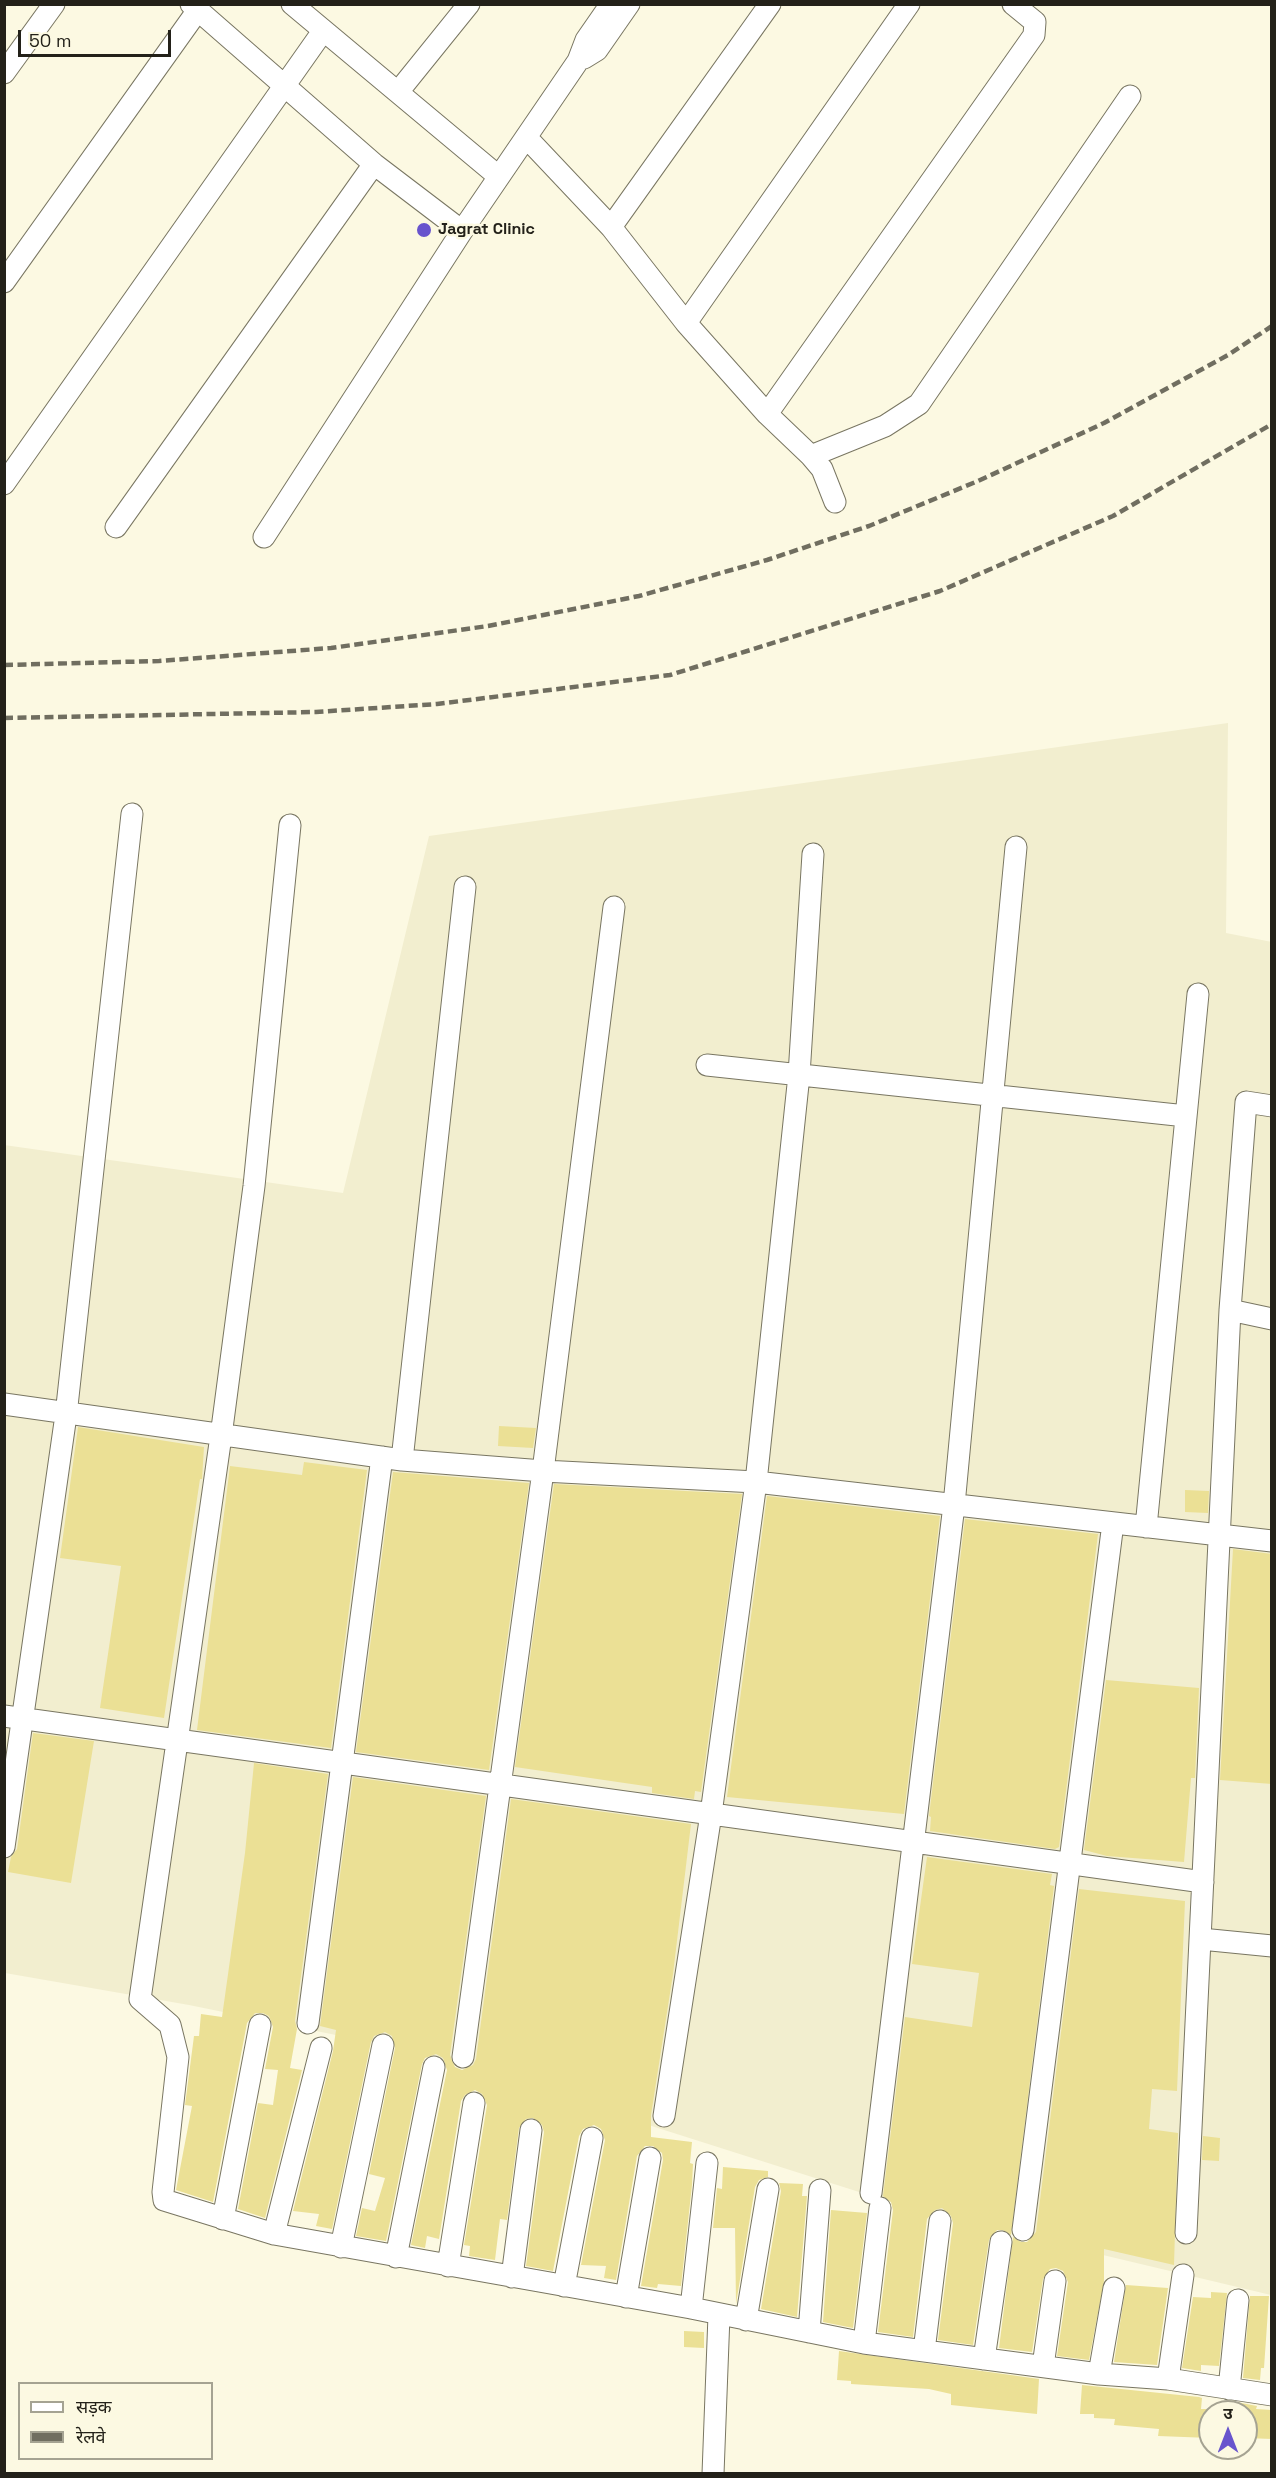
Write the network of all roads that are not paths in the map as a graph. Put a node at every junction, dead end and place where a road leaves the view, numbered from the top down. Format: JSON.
{"nodes":[{"id":1,"x":54,"y":4,"type":"edge"},
{"id":2,"x":469,"y":4,"type":"edge"},
{"id":3,"x":610,"y":4,"type":"edge"},
{"id":4,"x":629,"y":4,"type":"edge"},
{"id":5,"x":770,"y":4,"type":"edge"},
{"id":6,"x":909,"y":4,"type":"edge"},
{"id":7,"x":1013,"y":4,"type":"edge"},
{"id":8,"x":194,"y":8,"type":"edge"},
{"id":9,"x":305,"y":9,"type":"edge"},
{"id":10,"x":324,"y":31,"type":"junction"},
{"id":11,"x":578,"y":61,"type":"junction"},
{"id":12,"x":4,"y":73,"type":"edge"},
{"id":13,"x":284,"y":87,"type":"junction"},
{"id":14,"x":398,"y":92,"type":"junction"},
{"id":15,"x":1130,"y":96,"type":"dead end"},
{"id":16,"x":526,"y":137,"type":"junction"},
{"id":17,"x":374,"y":164,"type":"junction"},
{"id":18,"x":498,"y":176,"type":"junction"},
{"id":19,"x":611,"y":227,"type":"junction"},
{"id":20,"x":462,"y":231,"type":"junction"},
{"id":21,"x":4,"y":282,"type":"edge"},
{"id":22,"x":686,"y":323,"type":"junction"},
{"id":23,"x":767,"y":414,"type":"junction"},
{"id":24,"x":810,"y":456,"type":"junction"},
{"id":25,"x":4,"y":484,"type":"edge"},
{"id":26,"x":835,"y":502,"type":"dead end"},
{"id":27,"x":116,"y":527,"type":"dead end"},
{"id":28,"x":264,"y":537,"type":"dead end"},
{"id":29,"x":132,"y":814,"type":"dead end"},
{"id":30,"x":290,"y":825,"type":"dead end"},
{"id":31,"x":1016,"y":847,"type":"dead end"},
{"id":32,"x":813,"y":854,"type":"dead end"},
{"id":33,"x":465,"y":887,"type":"dead end"},
{"id":34,"x":614,"y":907,"type":"dead end"},
{"id":35,"x":1198,"y":994,"type":"dead end"},
{"id":36,"x":707,"y":1065,"type":"dead end"},
{"id":37,"x":799,"y":1075,"type":"junction"},
{"id":38,"x":993,"y":1095,"type":"junction"},
{"id":39,"x":1272,"y":1106,"type":"edge"},
{"id":40,"x":1186,"y":1116,"type":"junction"},
{"id":41,"x":1230,"y":1310,"type":"junction"},
{"id":42,"x":1272,"y":1318,"type":"edge"},
{"id":43,"x":4,"y":1404,"type":"edge"},
{"id":44,"x":66,"y":1414,"type":"junction"},
{"id":45,"x":221,"y":1436,"type":"junction"},
{"id":46,"x":392,"y":1459,"type":"junction"},
{"id":47,"x":543,"y":1471,"type":"junction"},
{"id":48,"x":756,"y":1482,"type":"junction"},
{"id":49,"x":954,"y":1505,"type":"junction"},
{"id":50,"x":1113,"y":1523,"type":"junction"},
{"id":51,"x":1146,"y":1527,"type":"junction"},
{"id":52,"x":1219,"y":1535,"type":"junction"},
{"id":53,"x":1272,"y":1541,"type":"edge"},
{"id":54,"x":14,"y":1718,"type":"edge"},
{"id":55,"x":177,"y":1741,"type":"junction"},
{"id":56,"x":342,"y":1763,"type":"junction"},
{"id":57,"x":500,"y":1785,"type":"junction"},
{"id":58,"x":711,"y":1814,"type":"junction"},
{"id":59,"x":915,"y":1842,"type":"junction"},
{"id":60,"x":4,"y":1847,"type":"edge"},
{"id":61,"x":1069,"y":1863,"type":"junction"},
{"id":62,"x":1203,"y":1882,"type":"junction"},
{"id":63,"x":1201,"y":1940,"type":"junction"},
{"id":64,"x":1272,"y":1946,"type":"edge"},
{"id":65,"x":308,"y":2023,"type":"dead end"},
{"id":66,"x":260,"y":2025,"type":"dead end"},
{"id":67,"x":383,"y":2045,"type":"dead end"},
{"id":68,"x":321,"y":2048,"type":"dead end"},
{"id":69,"x":463,"y":2057,"type":"dead end"},
{"id":70,"x":434,"y":2067,"type":"dead end"},
{"id":71,"x":474,"y":2103,"type":"dead end"},
{"id":72,"x":664,"y":2116,"type":"dead end"},
{"id":73,"x":531,"y":2130,"type":"dead end"},
{"id":74,"x":592,"y":2138,"type":"dead end"},
{"id":75,"x":651,"y":2158,"type":"dead end"},
{"id":76,"x":708,"y":2163,"type":"dead end"},
{"id":77,"x":768,"y":2190,"type":"dead end"},
{"id":78,"x":820,"y":2190,"type":"dead end"},
{"id":79,"x":223,"y":2219,"type":"junction"},
{"id":80,"x":940,"y":2221,"type":"dead end"},
{"id":81,"x":1023,"y":2230,"type":"dead end"},
{"id":82,"x":1186,"y":2233,"type":"dead end"},
{"id":83,"x":274,"y":2234,"type":"junction"},
{"id":84,"x":1001,"y":2242,"type":"dead end"},
{"id":85,"x":340,"y":2247,"type":"junction"},
{"id":86,"x":396,"y":2257,"type":"junction"},
{"id":87,"x":448,"y":2266,"type":"junction"},
{"id":88,"x":1183,"y":2276,"type":"dead end"},
{"id":89,"x":512,"y":2277,"type":"junction"},
{"id":90,"x":1055,"y":2281,"type":"dead end"},
{"id":91,"x":564,"y":2286,"type":"junction"},
{"id":92,"x":1114,"y":2288,"type":"dead end"},
{"id":93,"x":626,"y":2296,"type":"junction"},
{"id":94,"x":1238,"y":2300,"type":"dead end"},
{"id":95,"x":691,"y":2308,"type":"junction"},
{"id":96,"x":719,"y":2315,"type":"junction"},
{"id":97,"x":746,"y":2320,"type":"junction"},
{"id":98,"x":809,"y":2332,"type":"junction"},
{"id":99,"x":864,"y":2343,"type":"junction"},
{"id":100,"x":924,"y":2351,"type":"junction"},
{"id":101,"x":984,"y":2359,"type":"junction"},
{"id":102,"x":1043,"y":2367,"type":"junction"},
{"id":103,"x":1099,"y":2374,"type":"junction"},
{"id":104,"x":1168,"y":2379,"type":"junction"},
{"id":105,"x":1229,"y":2389,"type":"junction"},
{"id":106,"x":1272,"y":2395,"type":"edge"},
{"id":107,"x":713,"y":2474,"type":"edge"}],
"edges":[{"from":1,"to":12,"type":"street"},
{"from":2,"to":14,"type":"street"},
{"from":3,"to":11,"type":"street"},
{"from":4,"to":11,"type":"street"},
{"from":5,"to":19,"type":"street"},
{"from":6,"to":22,"type":"street"},
{"from":7,"to":23,"type":"street"},
{"from":8,"to":13,"type":"street"},
{"from":8,"to":21,"type":"street"},
{"from":9,"to":10,"type":"street"},
{"from":10,"to":13,"type":"street"},
{"from":10,"to":14,"type":"street"},
{"from":11,"to":16,"type":"street"},
{"from":13,"to":17,"type":"street"},
{"from":13,"to":25,"type":"street"},
{"from":14,"to":18,"type":"street"},
{"from":15,"to":24,"type":"street"},
{"from":16,"to":18,"type":"street"},
{"from":16,"to":19,"type":"street"},
{"from":17,"to":20,"type":"street"},
{"from":17,"to":27,"type":"street"},
{"from":18,"to":20,"type":"street"},
{"from":19,"to":22,"type":"street"},
{"from":20,"to":28,"type":"street"},
{"from":22,"to":23,"type":"street"},
{"from":23,"to":24,"type":"street"},
{"from":24,"to":26,"type":"street"},
{"from":29,"to":44,"type":"street"},
{"from":30,"to":45,"type":"street"},
{"from":31,"to":38,"type":"street"},
{"from":32,"to":37,"type":"street"},
{"from":33,"to":46,"type":"street"},
{"from":34,"to":47,"type":"street"},
{"from":35,"to":40,"type":"street"},
{"from":36,"to":37,"type":"street"},
{"from":37,"to":38,"type":"street"},
{"from":37,"to":48,"type":"street"},
{"from":38,"to":40,"type":"street"},
{"from":38,"to":49,"type":"street"},
{"from":39,"to":41,"type":"street"},
{"from":40,"to":51,"type":"street"},
{"from":41,"to":42,"type":"street"},
{"from":41,"to":52,"type":"street"},
{"from":43,"to":44,"type":"street"},
{"from":44,"to":45,"type":"street"},
{"from":44,"to":54,"type":"street"},
{"from":45,"to":46,"type":"street"},
{"from":45,"to":55,"type":"street"},
{"from":46,"to":47,"type":"street"},
{"from":46,"to":56,"type":"street"},
{"from":47,"to":48,"type":"street"},
{"from":47,"to":57,"type":"street"},
{"from":48,"to":49,"type":"street"},
{"from":48,"to":58,"type":"street"},
{"from":49,"to":50,"type":"street"},
{"from":49,"to":59,"type":"street"},
{"from":50,"to":51,"type":"street"},
{"from":50,"to":61,"type":"street"},
{"from":51,"to":52,"type":"street"},
{"from":52,"to":53,"type":"street"},
{"from":52,"to":62,"type":"street"},
{"from":54,"to":55,"type":"street"},
{"from":54,"to":60,"type":"street"},
{"from":55,"to":56,"type":"street"},
{"from":55,"to":79,"type":"street"},
{"from":56,"to":57,"type":"street"},
{"from":56,"to":65,"type":"street"},
{"from":57,"to":58,"type":"street"},
{"from":57,"to":69,"type":"street"},
{"from":58,"to":59,"type":"street"},
{"from":58,"to":72,"type":"street"},
{"from":59,"to":61,"type":"street"},
{"from":59,"to":99,"type":"street"},
{"from":61,"to":62,"type":"street"},
{"from":61,"to":81,"type":"street"},
{"from":62,"to":63,"type":"street"},
{"from":63,"to":64,"type":"street"},
{"from":63,"to":82,"type":"street"},
{"from":66,"to":79,"type":"street"},
{"from":67,"to":85,"type":"street"},
{"from":68,"to":83,"type":"street"},
{"from":70,"to":86,"type":"street"},
{"from":71,"to":87,"type":"street"},
{"from":73,"to":89,"type":"street"},
{"from":74,"to":91,"type":"street"},
{"from":75,"to":93,"type":"street"},
{"from":76,"to":95,"type":"street"},
{"from":77,"to":97,"type":"street"},
{"from":78,"to":98,"type":"street"},
{"from":79,"to":83,"type":"street"},
{"from":80,"to":100,"type":"street"},
{"from":83,"to":85,"type":"street"},
{"from":84,"to":101,"type":"street"},
{"from":85,"to":86,"type":"street"},
{"from":86,"to":87,"type":"street"},
{"from":87,"to":89,"type":"street"},
{"from":88,"to":104,"type":"street"},
{"from":89,"to":91,"type":"street"},
{"from":90,"to":102,"type":"street"},
{"from":91,"to":93,"type":"street"},
{"from":92,"to":103,"type":"street"},
{"from":93,"to":95,"type":"street"},
{"from":94,"to":105,"type":"street"},
{"from":95,"to":96,"type":"street"},
{"from":96,"to":97,"type":"street"},
{"from":96,"to":107,"type":"street"},
{"from":97,"to":98,"type":"street"},
{"from":98,"to":99,"type":"street"},
{"from":99,"to":100,"type":"street"},
{"from":100,"to":101,"type":"street"},
{"from":101,"to":102,"type":"street"},
{"from":102,"to":103,"type":"street"},
{"from":103,"to":104,"type":"street"},
{"from":104,"to":105,"type":"street"},
{"from":105,"to":106,"type":"street"}]}
